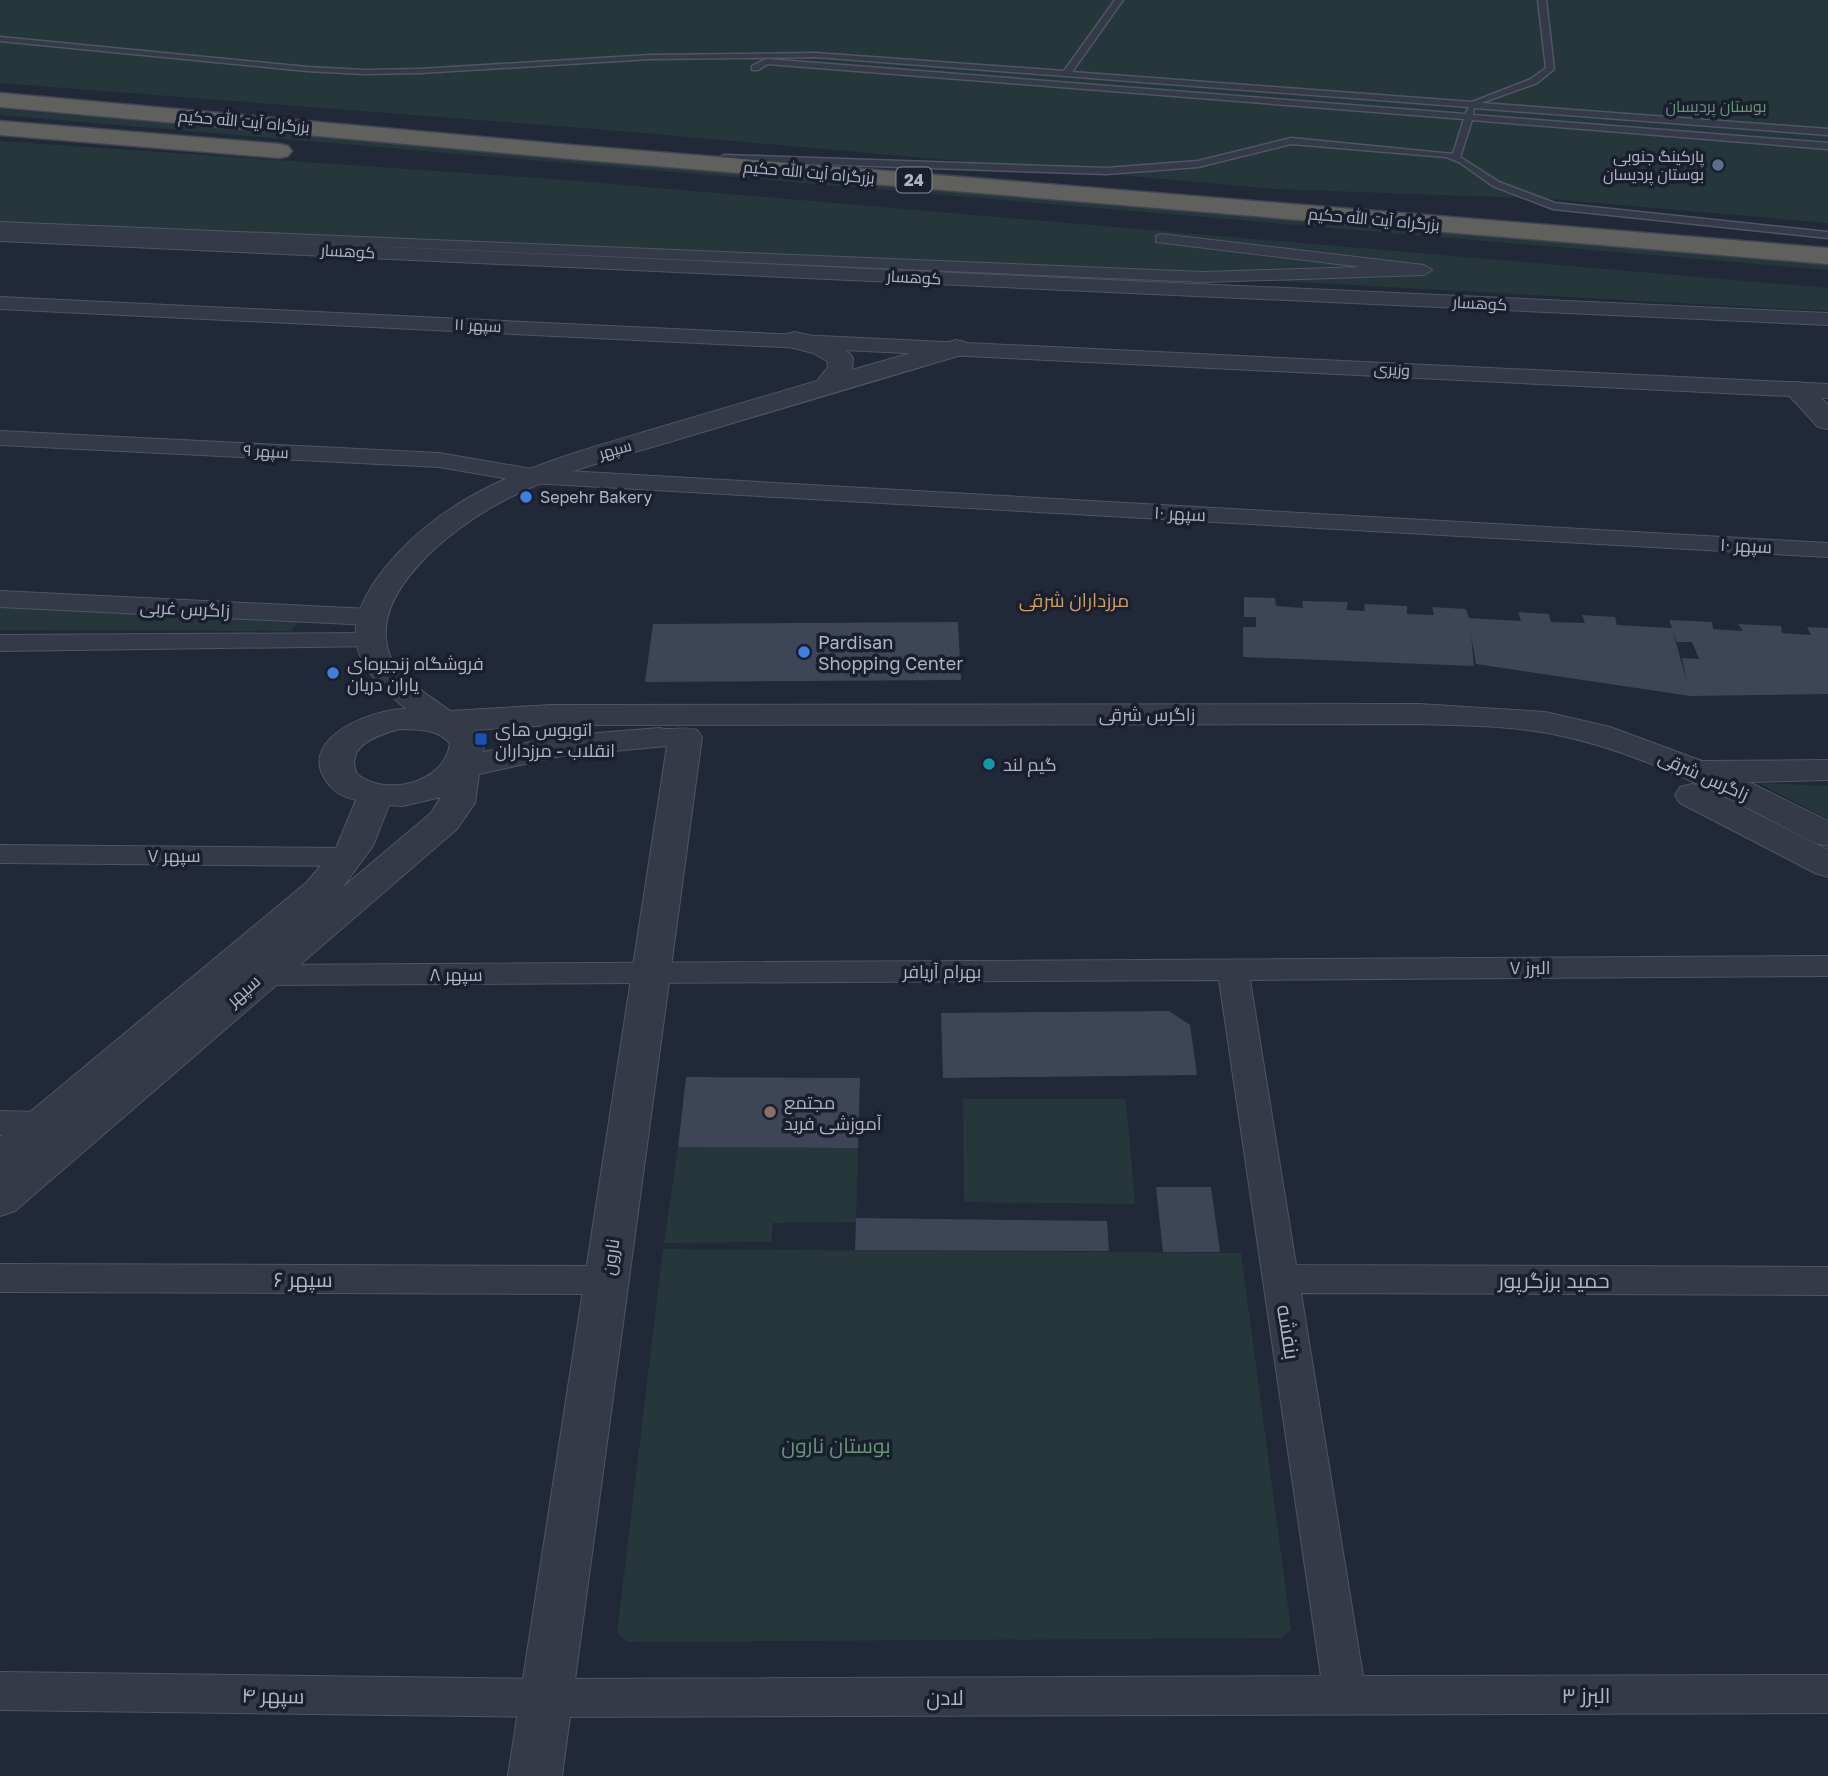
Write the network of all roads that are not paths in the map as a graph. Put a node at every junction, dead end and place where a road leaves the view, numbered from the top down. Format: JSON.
{"nodes":[{"id":1,"x":1119,"y":0,"type":"edge"},
{"id":2,"x":1542,"y":0,"type":"edge"},
{"id":3,"x":0,"y":39,"type":"edge"},
{"id":4,"x":755,"y":68,"type":"dead end"},
{"id":5,"x":1066,"y":72,"type":"junction"},
{"id":6,"x":0,"y":100,"type":"edge"},
{"id":7,"x":1472,"y":104,"type":"junction"},
{"id":8,"x":1468,"y":117,"type":"junction"},
{"id":9,"x":0,"y":129,"type":"edge"},
{"id":10,"x":1828,"y":132,"type":"edge"},
{"id":11,"x":1828,"y":146,"type":"edge"},
{"id":12,"x":572,"y":152,"type":"junction"},
{"id":13,"x":305,"y":153,"type":"dead end"},
{"id":14,"x":1456,"y":158,"type":"junction"},
{"id":15,"x":416,"y":162,"type":"dead end"},
{"id":16,"x":0,"y":226,"type":"edge"},
{"id":17,"x":0,"y":235,"type":"edge"},
{"id":18,"x":1828,"y":235,"type":"edge"},
{"id":19,"x":1161,"y":239,"type":"dead end"},
{"id":20,"x":1828,"y":256,"type":"edge"},
{"id":21,"x":1828,"y":278,"type":"edge"},
{"id":22,"x":0,"y":303,"type":"edge"},
{"id":23,"x":1828,"y":319,"type":"edge"},
{"id":24,"x":795,"y":340,"type":"junction"},
{"id":25,"x":956,"y":348,"type":"junction"},
{"id":26,"x":826,"y":387,"type":"junction"},
{"id":27,"x":1798,"y":390,"type":"junction"},
{"id":28,"x":1828,"y":391,"type":"edge"},
{"id":29,"x":1828,"y":421,"type":"edge"},
{"id":30,"x":0,"y":438,"type":"edge"},
{"id":31,"x":532,"y":476,"type":"junction"},
{"id":32,"x":1828,"y":550,"type":"edge"},
{"id":33,"x":0,"y":598,"type":"edge"},
{"id":34,"x":373,"y":640,"type":"junction"},
{"id":35,"x":0,"y":643,"type":"edge"},
{"id":36,"x":442,"y":722,"type":"junction"},
{"id":37,"x":556,"y":730,"type":"junction"},
{"id":38,"x":357,"y":733,"type":"junction"},
{"id":39,"x":685,"y":737,"type":"junction"},
{"id":40,"x":1684,"y":764,"type":"junction"},
{"id":41,"x":463,"y":767,"type":"junction"},
{"id":42,"x":1828,"y":770,"type":"edge"},
{"id":43,"x":375,"y":794,"type":"junction"},
{"id":44,"x":1828,"y":835,"type":"edge"},
{"id":45,"x":0,"y":854,"type":"edge"},
{"id":46,"x":349,"y":857,"type":"junction"},
{"id":47,"x":397,"y":862,"type":"junction"},
{"id":48,"x":1828,"y":864,"type":"edge"},
{"id":49,"x":1828,"y":966,"type":"edge"},
{"id":50,"x":1233,"y":969,"type":"junction"},
{"id":51,"x":651,"y":972,"type":"junction"},
{"id":52,"x":222,"y":974,"type":"junction"},
{"id":53,"x":260,"y":975,"type":"junction"},
{"id":54,"x":0,"y":1123,"type":"edge"},
{"id":55,"x":43,"y":1124,"type":"junction"},
{"id":56,"x":87,"y":1125,"type":"junction"},
{"id":57,"x":0,"y":1160,"type":"edge"},
{"id":58,"x":0,"y":1200,"type":"edge"},
{"id":59,"x":0,"y":1278,"type":"edge"},
{"id":60,"x":1280,"y":1279,"type":"junction"},
{"id":61,"x":607,"y":1280,"type":"junction"},
{"id":62,"x":1828,"y":1281,"type":"edge"},
{"id":63,"x":0,"y":1691,"type":"edge"},
{"id":64,"x":1828,"y":1694,"type":"edge"},
{"id":65,"x":1345,"y":1695,"type":"junction"},
{"id":66,"x":546,"y":1698,"type":"junction"},
{"id":67,"x":535,"y":1776,"type":"edge"}],
"edges":[{"from":1,"to":5,"type":"lane"},
{"from":2,"to":7,"type":"lane"},
{"from":3,"to":5,"type":"lane"},
{"from":4,"to":8,"type":"lane"},
{"from":5,"to":7,"type":"lane"},
{"from":6,"to":12,"type":"highway","name":"بزرگراه آیت الله حکیم","number":"24"},
{"from":7,"to":8,"type":"lane"},
{"from":7,"to":10,"type":"lane"},
{"from":8,"to":11,"type":"lane"},
{"from":8,"to":14,"type":"lane"},
{"from":9,"to":13,"type":"highway","name":"بزرگراه آیت الله حکیم"},
{"from":12,"to":14,"type":"lane"},
{"from":12,"to":20,"type":"highway","name":"بزرگراه آیت الله حکیم","number":"24"},
{"from":14,"to":18,"type":"lane"},
{"from":15,"to":21,"type":"highway","name":"بزرگراه آیت الله حکیم","number":"24"},
{"from":16,"to":19,"type":"street"},
{"from":17,"to":23,"type":"street","name":"کوهسار"},
{"from":22,"to":24,"type":"street","name":"سپهر ۱۱"},
{"from":24,"to":25,"type":"street","name":"سپهر ۱۱"},
{"from":24,"to":26,"type":"street"},
{"from":25,"to":26,"type":"street","name":"سپهر"},
{"from":25,"to":27,"type":"street","name":"وزیری"},
{"from":26,"to":31,"type":"street","name":"سپهر"},
{"from":27,"to":28,"type":"street","name":"وزیری"},
{"from":27,"to":29,"type":"street"},
{"from":30,"to":31,"type":"street","name":"سپهر ۹"},
{"from":31,"to":32,"type":"street","name":"سپهر ۱۰"},
{"from":31,"to":34,"type":"street","name":"سپهر"},
{"from":33,"to":34,"type":"street","name":"زاگرس غربی"},
{"from":34,"to":35,"type":"street","name":"زاگرس غربی"},
{"from":34,"to":36,"type":"street"},
{"from":34,"to":38,"type":"street","name":"سپهر"},
{"from":36,"to":37,"type":"street","name":"زاگرس شرقی"},
{"from":36,"to":38,"type":"street"},
{"from":36,"to":41,"type":"street"},
{"from":37,"to":39,"type":"street","name":"زاگرس شرقی"},
{"from":37,"to":40,"type":"street","name":"زاگرس شرقی"},
{"from":37,"to":41,"type":"street","name":"زاگرس شرقی"},
{"from":38,"to":43,"type":"street"},
{"from":39,"to":48,"type":"street","name":"زاگرس شرقی"},
{"from":39,"to":51,"type":"street","name":"نارون"},
{"from":40,"to":42,"type":"street"},
{"from":40,"to":44,"type":"street","name":"زاگرس شرقی"},
{"from":41,"to":43,"type":"street"},
{"from":41,"to":47,"type":"street","name":"سپهر"},
{"from":43,"to":46,"type":"street","name":"سپهر"},
{"from":45,"to":46,"type":"street","name":"سپهر ۷"},
{"from":46,"to":47,"type":"street"},
{"from":46,"to":52,"type":"street","name":"سپهر"},
{"from":47,"to":53,"type":"street","name":"سپهر"},
{"from":49,"to":50,"type":"street","name":"البرز ۷"},
{"from":50,"to":51,"type":"street","name":"بهرام آریافر"},
{"from":50,"to":60,"type":"street","name":"بنفشه"},
{"from":51,"to":53,"type":"street","name":"سپهر ۸"},
{"from":51,"to":61,"type":"street","name":"نارون"},
{"from":52,"to":53,"type":"street"},
{"from":52,"to":55,"type":"street","name":"سپهر"},
{"from":53,"to":56,"type":"street","name":"سپهر"},
{"from":54,"to":55,"type":"street"},
{"from":55,"to":56,"type":"street"},
{"from":55,"to":57,"type":"street","name":"سپهر"},
{"from":56,"to":58,"type":"street","name":"سپهر"},
{"from":59,"to":61,"type":"street","name":"سپهر ۶"},
{"from":60,"to":62,"type":"street","name":"حمید برزگرپور"},
{"from":60,"to":65,"type":"street","name":"بنفشه"},
{"from":61,"to":66,"type":"street","name":"نارون"},
{"from":63,"to":66,"type":"street","name":"سپهر ۴"},
{"from":64,"to":65,"type":"street","name":"البرز ۳"},
{"from":65,"to":66,"type":"street","name":"لادن"},
{"from":66,"to":67,"type":"street","name":"نارون"}]}
